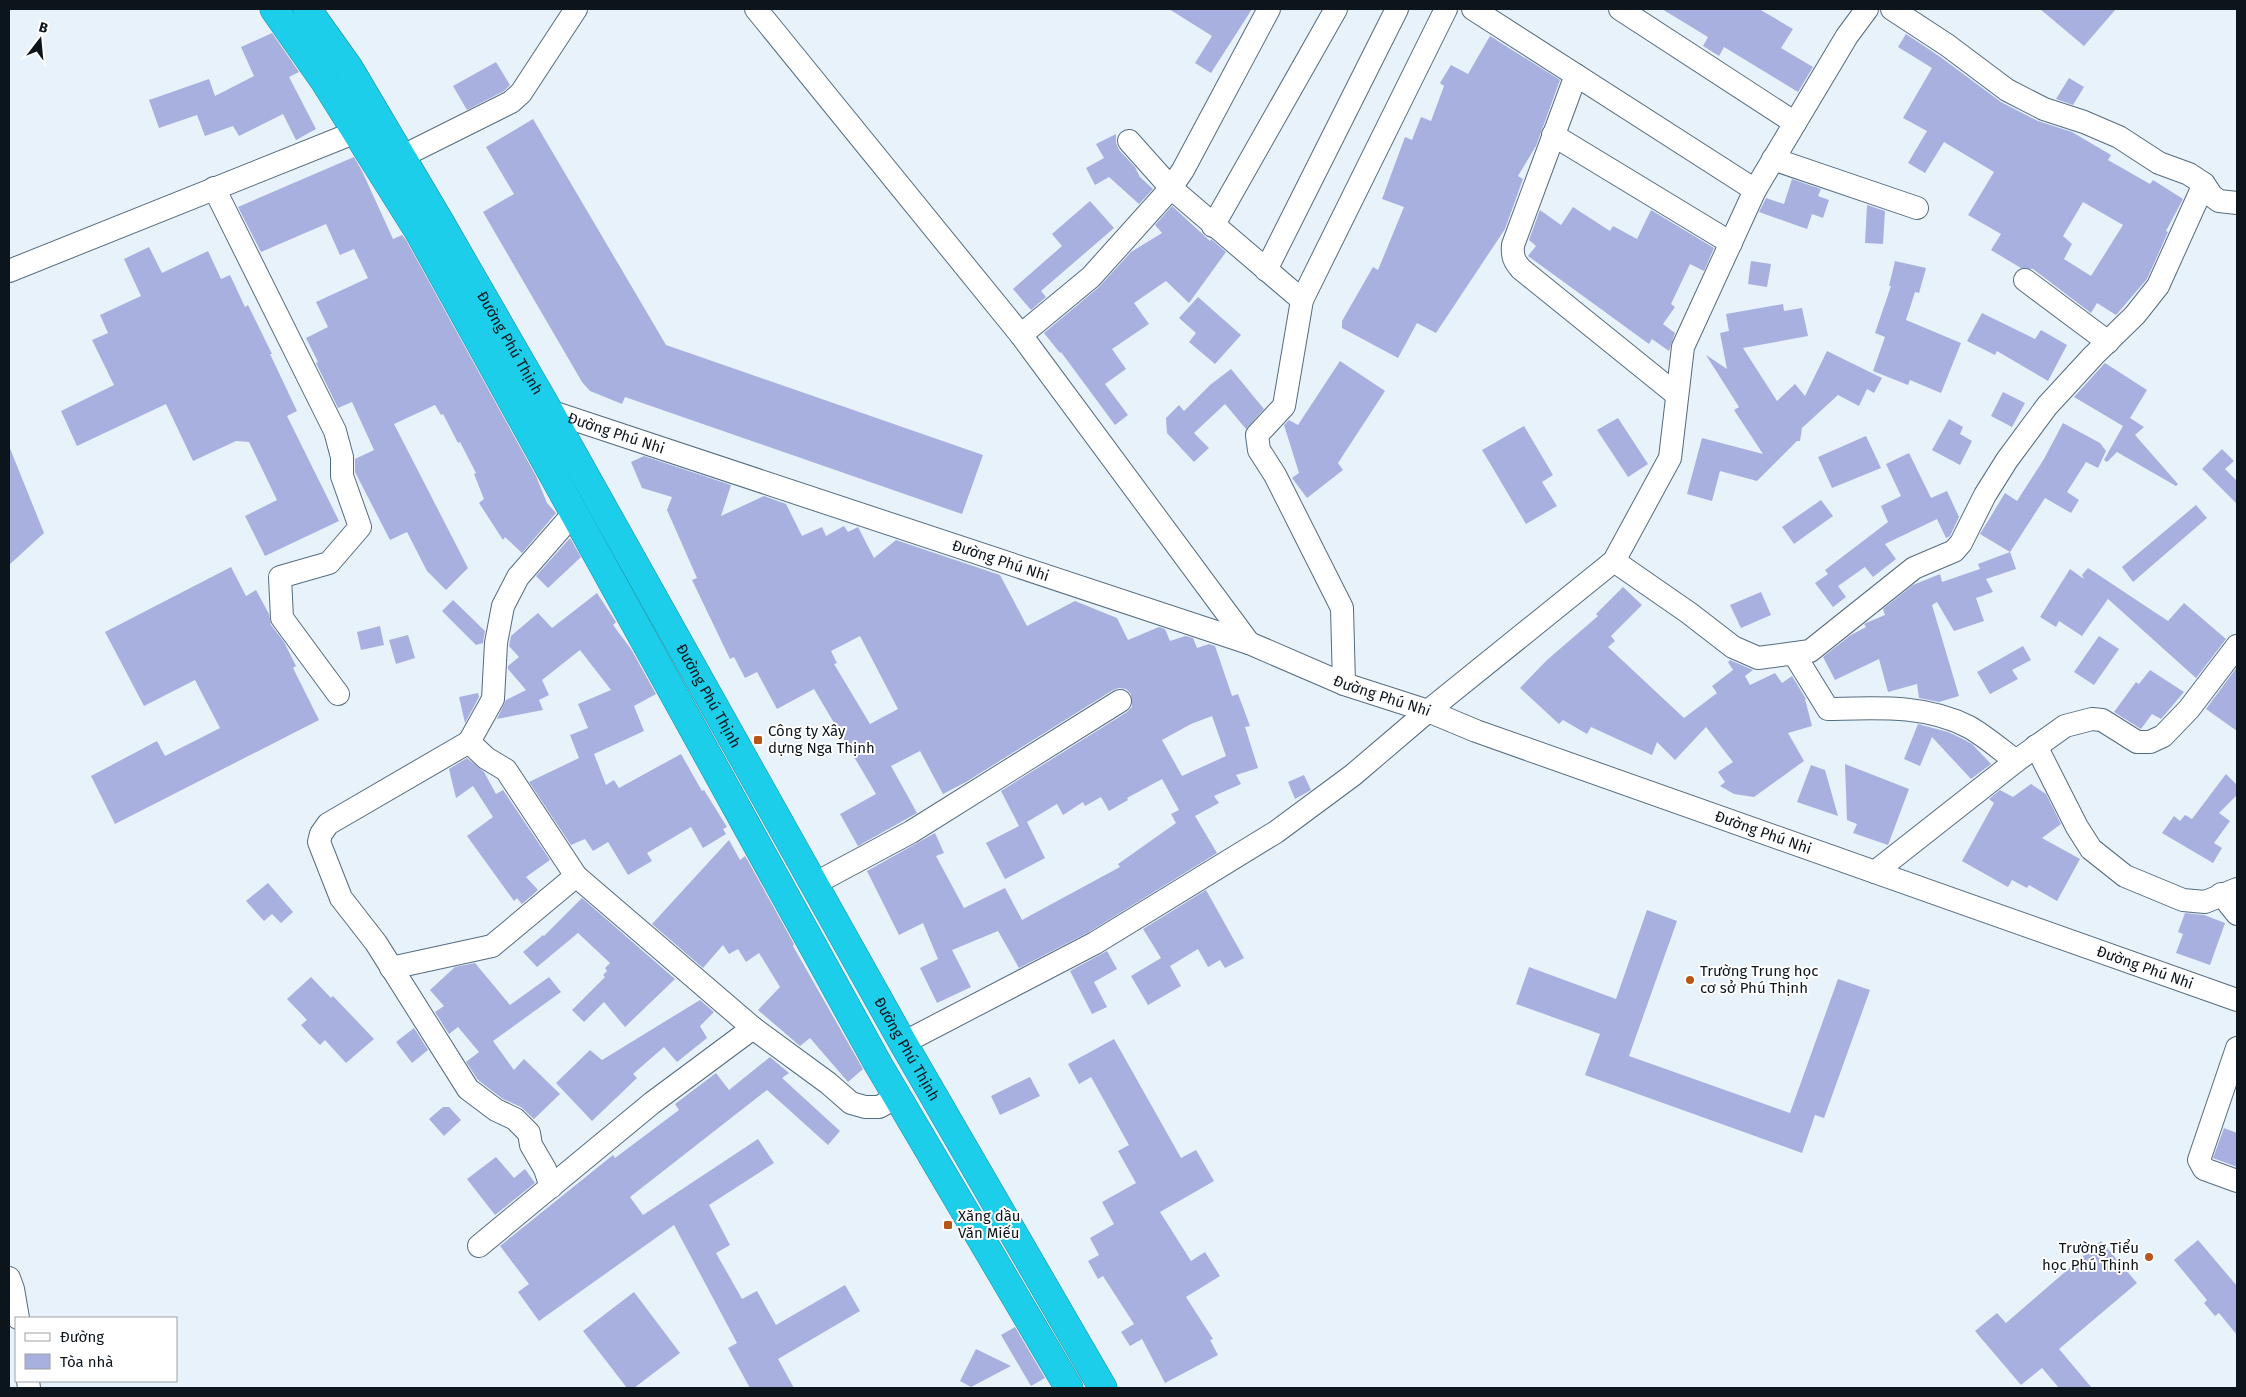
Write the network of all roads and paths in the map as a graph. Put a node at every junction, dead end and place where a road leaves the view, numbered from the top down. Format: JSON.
{"nodes":[{"id":1,"x":274,"y":9,"type":"edge"},
{"id":2,"x":307,"y":9,"type":"edge"},
{"id":3,"x":576,"y":9,"type":"edge"},
{"id":4,"x":756,"y":9,"type":"edge"},
{"id":5,"x":1269,"y":9,"type":"edge"},
{"id":6,"x":1336,"y":9,"type":"edge"},
{"id":7,"x":1397,"y":9,"type":"edge"},
{"id":8,"x":1446,"y":9,"type":"edge"},
{"id":9,"x":1473,"y":9,"type":"edge"},
{"id":10,"x":1620,"y":9,"type":"edge"},
{"id":11,"x":1867,"y":9,"type":"edge"},
{"id":12,"x":1892,"y":9,"type":"edge"},
{"id":13,"x":1576,"y":75,"type":"junction"},
{"id":14,"x":1795,"y":123,"type":"junction"},
{"id":15,"x":356,"y":132,"type":"junction"},
{"id":16,"x":1553,"y":135,"type":"junction"},
{"id":17,"x":1129,"y":141,"type":"dead end"},
{"id":18,"x":401,"y":156,"type":"junction"},
{"id":19,"x":1773,"y":159,"type":"junction"},
{"id":20,"x":2204,"y":184,"type":"junction"},
{"id":21,"x":214,"y":188,"type":"junction"},
{"id":22,"x":1171,"y":188,"type":"junction"},
{"id":23,"x":1755,"y":190,"type":"junction"},
{"id":24,"x":2237,"y":203,"type":"edge"},
{"id":25,"x":1917,"y":208,"type":"dead end"},
{"id":26,"x":1213,"y":226,"type":"junction"},
{"id":27,"x":1731,"y":243,"type":"junction"},
{"id":28,"x":1266,"y":270,"type":"junction"},
{"id":29,"x":9,"y":271,"type":"edge"},
{"id":30,"x":2026,"y":280,"type":"dead end"},
{"id":31,"x":1302,"y":300,"type":"junction"},
{"id":32,"x":1021,"y":335,"type":"junction"},
{"id":33,"x":2108,"y":342,"type":"junction"},
{"id":34,"x":1677,"y":395,"type":"junction"},
{"id":35,"x":549,"y":412,"type":"junction"},
{"id":36,"x":525,"y":424,"type":"junction"},
{"id":37,"x":574,"y":513,"type":"junction"},
{"id":38,"x":1614,"y":561,"type":"junction"},
{"id":39,"x":1249,"y":643,"type":"junction"},
{"id":40,"x":2237,"y":646,"type":"edge"},
{"id":41,"x":1794,"y":654,"type":"junction"},
{"id":42,"x":1344,"y":684,"type":"junction"},
{"id":43,"x":338,"y":694,"type":"dead end"},
{"id":44,"x":1120,"y":701,"type":"dead end"},
{"id":45,"x":1428,"y":711,"type":"junction"},
{"id":46,"x":469,"y":742,"type":"junction"},
{"id":47,"x":2036,"y":746,"type":"junction"},
{"id":48,"x":2016,"y":760,"type":"junction"},
{"id":49,"x":1875,"y":872,"type":"junction"},
{"id":50,"x":576,"y":876,"type":"junction"},
{"id":51,"x":814,"y":884,"type":"junction"},
{"id":52,"x":2229,"y":892,"type":"edge"},
{"id":53,"x":2237,"y":914,"type":"edge"},
{"id":54,"x":391,"y":968,"type":"junction"},
{"id":55,"x":2237,"y":1000,"type":"edge"},
{"id":56,"x":753,"y":1028,"type":"junction"},
{"id":57,"x":903,"y":1043,"type":"junction"},
{"id":58,"x":2237,"y":1048,"type":"edge"},
{"id":59,"x":897,"y":1097,"type":"junction"},
{"id":60,"x":2237,"y":1180,"type":"edge"},
{"id":61,"x":551,"y":1187,"type":"junction"},
{"id":62,"x":479,"y":1246,"type":"dead end"},
{"id":63,"x":9,"y":1278,"type":"edge"},
{"id":64,"x":18,"y":1317,"type":"edge"},
{"id":65,"x":1069,"y":1388,"type":"edge"},
{"id":66,"x":1103,"y":1388,"type":"edge"}],
"edges":[{"from":1,"to":15,"type":"highway","name":"Đường Phú Thịnh"},
{"from":2,"to":18,"type":"highway","name":"Đường Phú Thịnh"},
{"from":3,"to":18,"type":"street"},
{"from":4,"to":32,"type":"street"},
{"from":5,"to":22,"type":"street"},
{"from":6,"to":26,"type":"street"},
{"from":7,"to":28,"type":"street"},
{"from":8,"to":31,"type":"street"},
{"from":9,"to":13,"type":"street"},
{"from":10,"to":14,"type":"street"},
{"from":11,"to":14,"type":"street"},
{"from":12,"to":20,"type":"street"},
{"from":13,"to":16,"type":"street"},
{"from":13,"to":23,"type":"street"},
{"from":14,"to":19,"type":"street"},
{"from":15,"to":21,"type":"street"},
{"from":15,"to":36,"type":"highway","name":"Đường Phú Thịnh"},
{"from":16,"to":27,"type":"street"},
{"from":16,"to":34,"type":"street"},
{"from":17,"to":22,"type":"street"},
{"from":18,"to":35,"type":"highway","name":"Đường Phú Thịnh"},
{"from":19,"to":23,"type":"street"},
{"from":19,"to":25,"type":"street"},
{"from":20,"to":24,"type":"street"},
{"from":20,"to":33,"type":"street"},
{"from":21,"to":29,"type":"street"},
{"from":21,"to":43,"type":"street"},
{"from":22,"to":26,"type":"street"},
{"from":22,"to":32,"type":"street"},
{"from":23,"to":27,"type":"street"},
{"from":26,"to":28,"type":"street"},
{"from":27,"to":34,"type":"street"},
{"from":28,"to":31,"type":"street"},
{"from":30,"to":33,"type":"street"},
{"from":31,"to":42,"type":"street"},
{"from":32,"to":39,"type":"street"},
{"from":33,"to":41,"type":"street"},
{"from":34,"to":38,"type":"street"},
{"from":35,"to":36,"type":"street","name":"Đường Phú Nhi"},
{"from":35,"to":39,"type":"street","name":"Đường Phú Nhi"},
{"from":35,"to":51,"type":"highway","name":"Đường Phú Thịnh"},
{"from":36,"to":37,"type":"highway","name":"Đường Phú Thịnh"},
{"from":37,"to":46,"type":"street"},
{"from":37,"to":59,"type":"highway","name":"Đường Phú Thịnh"},
{"from":38,"to":41,"type":"street"},
{"from":38,"to":45,"type":"street"},
{"from":39,"to":42,"type":"street","name":"Đường Phú Nhi"},
{"from":40,"to":47,"type":"street"},
{"from":41,"to":48,"type":"street"},
{"from":42,"to":45,"type":"street","name":"Đường Phú Nhi"},
{"from":44,"to":51,"type":"street"},
{"from":45,"to":49,"type":"street","name":"Đường Phú Nhi"},
{"from":45,"to":57,"type":"street"},
{"from":46,"to":50,"type":"street"},
{"from":46,"to":54,"type":"street"},
{"from":47,"to":48,"type":"street"},
{"from":47,"to":52,"type":"street"},
{"from":48,"to":49,"type":"street"},
{"from":49,"to":55,"type":"street","name":"Đường Phú Nhi"},
{"from":50,"to":54,"type":"street"},
{"from":50,"to":56,"type":"street"},
{"from":51,"to":57,"type":"highway","name":"Đường Phú Thịnh"},
{"from":52,"to":53,"type":"street"},
{"from":54,"to":61,"type":"street"},
{"from":56,"to":59,"type":"street"},
{"from":56,"to":61,"type":"street"},
{"from":57,"to":66,"type":"highway","name":"Đường Phú Thịnh"},
{"from":58,"to":60,"type":"street"},
{"from":59,"to":65,"type":"highway","name":"Đường Phú Thịnh"},
{"from":61,"to":62,"type":"street"},
{"from":63,"to":64,"type":"street"}]}
